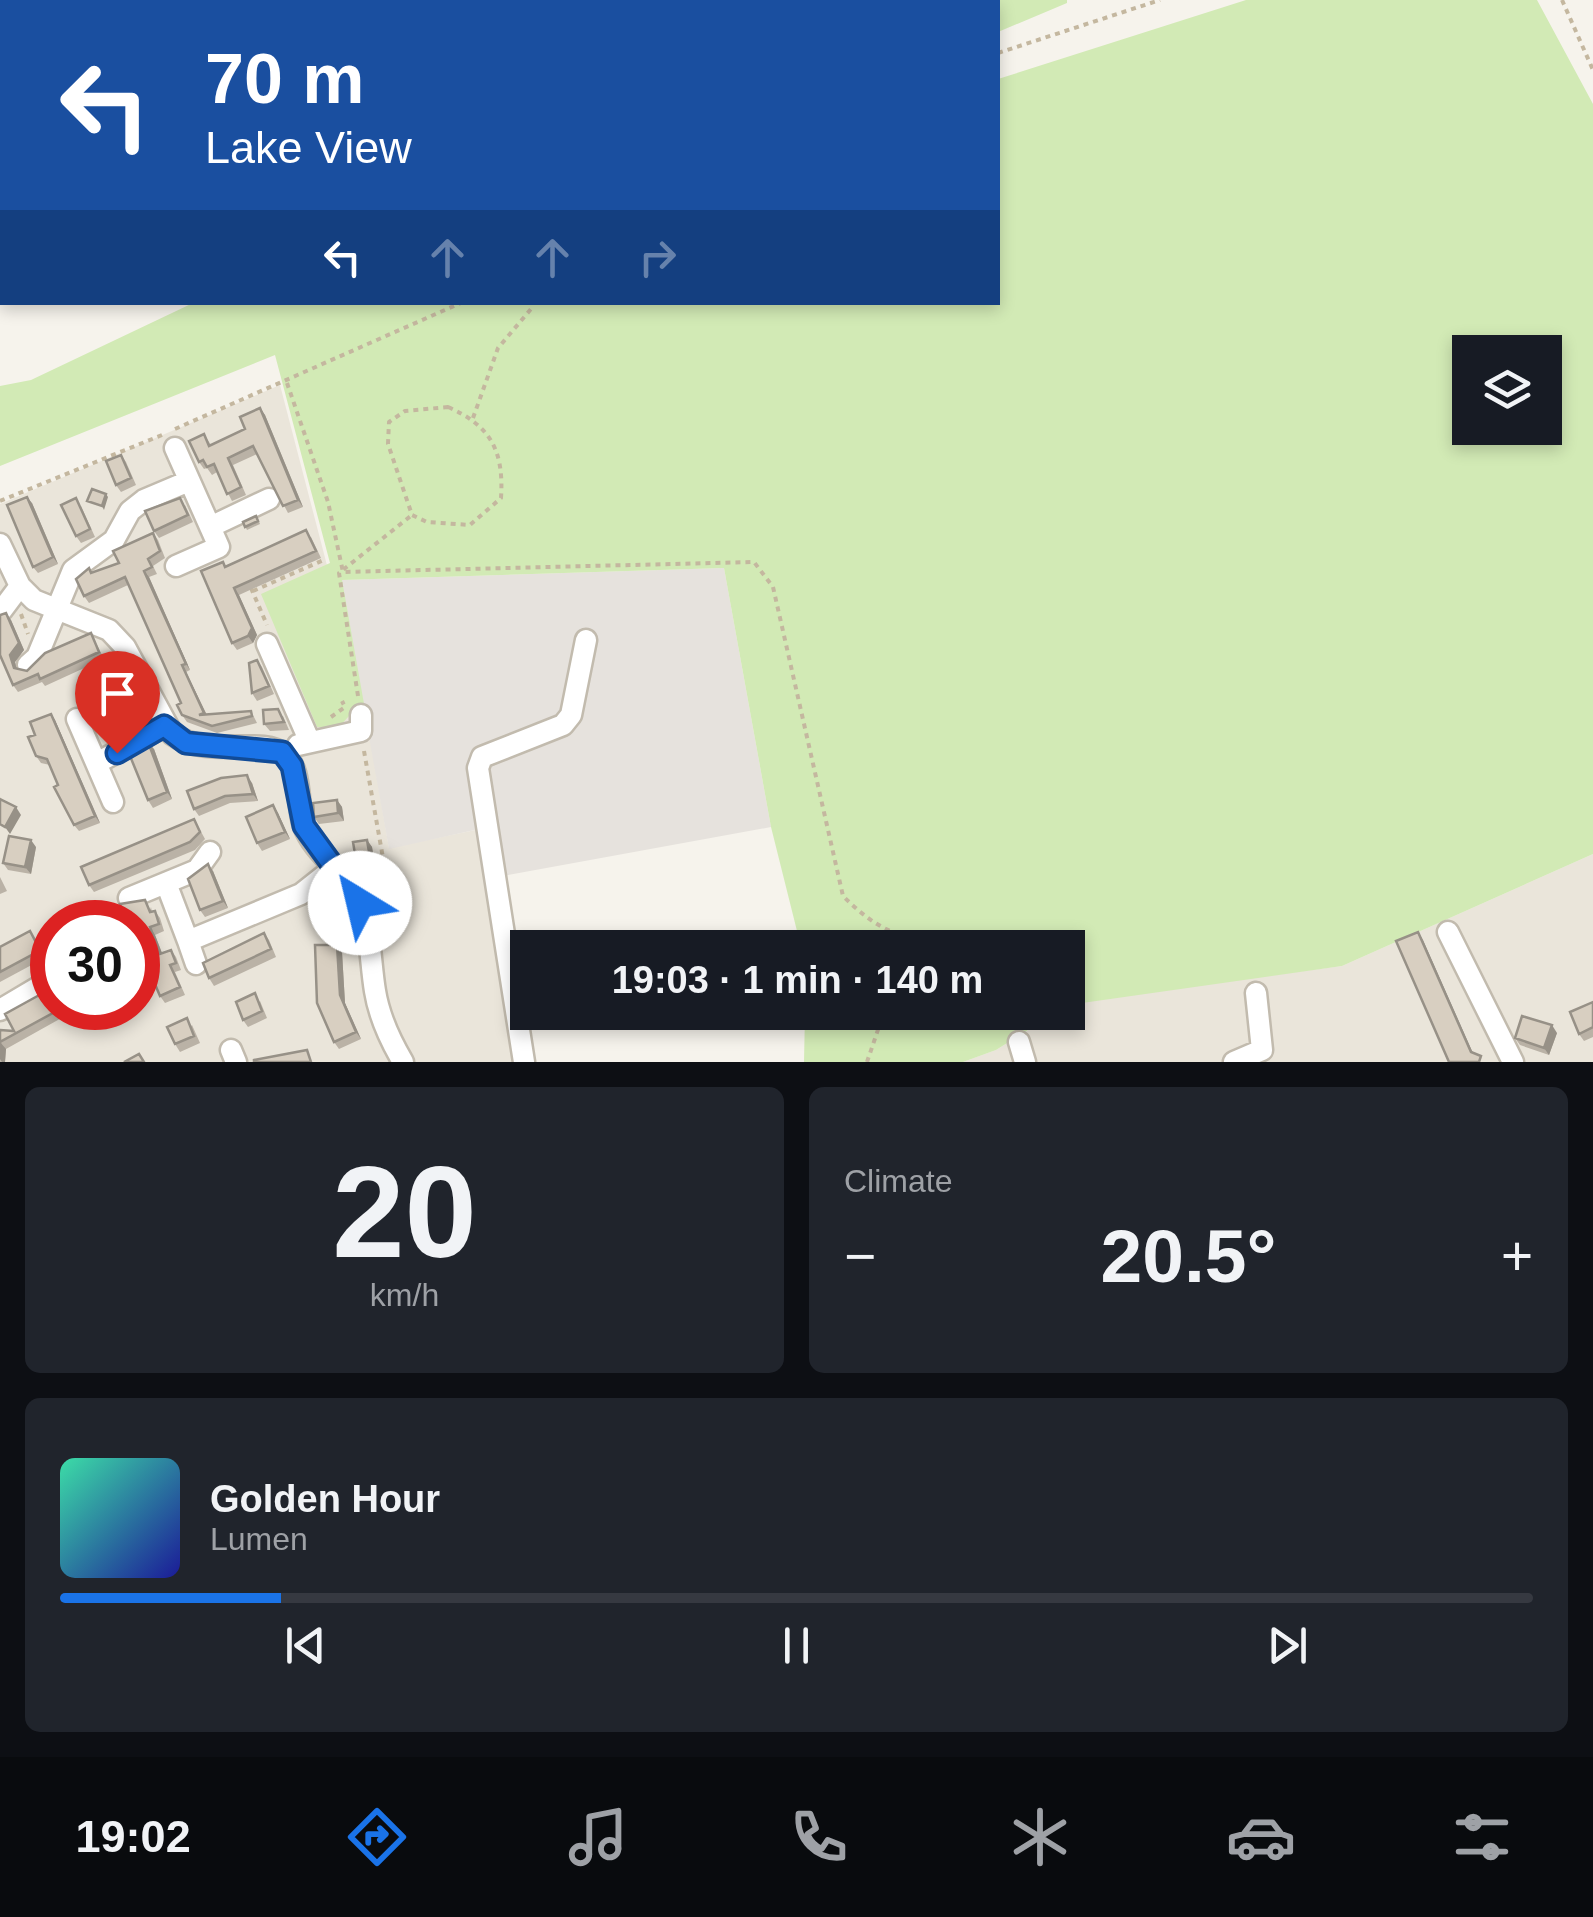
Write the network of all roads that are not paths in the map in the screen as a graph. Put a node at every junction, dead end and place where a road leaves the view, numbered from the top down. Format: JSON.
{"nodes":[{"id":1,"x":175,"y":448,"type":"dead end"},
{"id":2,"x":189,"y":481,"type":"junction"},
{"id":3,"x":270,"y":502,"type":"dead end"},
{"id":4,"x":210,"y":527,"type":"junction"},
{"id":5,"x":0,"y":544,"type":"edge"},
{"id":6,"x":176,"y":566,"type":"dead end"},
{"id":7,"x":20,"y":586,"type":"junction"},
{"id":8,"x":2,"y":610,"type":"edge"},
{"id":9,"x":56,"y":610,"type":"junction"},
{"id":10,"x":586,"y":640,"type":"dead end"},
{"id":11,"x":267,"y":644,"type":"dead end"},
{"id":12,"x":28,"y":665,"type":"edge"},
{"id":13,"x":361,"y":723,"type":"road end"},
{"id":14,"x":164,"y":726,"type":"junction"},
{"id":15,"x":81,"y":728,"type":"dead end"},
{"id":16,"x":310,"y":740,"type":"junction"},
{"id":17,"x":286,"y":757,"type":"junction"},
{"id":18,"x":97,"y":763,"type":"junction"},
{"id":19,"x":110,"y":796,"type":"dead end"},
{"id":20,"x":210,"y":852,"type":"dead end"},
{"id":21,"x":335,"y":867,"type":"junction"},
{"id":22,"x":166,"y":883,"type":"junction"},
{"id":23,"x":129,"y":898,"type":"edge"},
{"id":24,"x":1448,"y":932,"type":"dead end"},
{"id":25,"x":188,"y":942,"type":"junction"},
{"id":26,"x":196,"y":964,"type":"dead end"},
{"id":27,"x":30,"y":992,"type":"edge"},
{"id":28,"x":1256,"y":992,"type":"dead end"},
{"id":29,"x":0,"y":1010,"type":"edge"},
{"id":30,"x":403,"y":1062,"type":"edge"},
{"id":31,"x":524,"y":1062,"type":"edge"},
{"id":32,"x":1234,"y":1062,"type":"edge"},
{"id":33,"x":1513,"y":1062,"type":"edge"}],
"edges":[{"from":1,"to":2,"type":"street"},
{"from":2,"to":4,"type":"street"},
{"from":2,"to":9,"type":"street"},
{"from":3,"to":4,"type":"street"},
{"from":4,"to":6,"type":"street"},
{"from":5,"to":7,"type":"street"},
{"from":7,"to":8,"type":"street"},
{"from":7,"to":9,"type":"street"},
{"from":9,"to":12,"type":"street"},
{"from":9,"to":14,"type":"street"},
{"from":10,"to":31,"type":"street"},
{"from":11,"to":16,"type":"street"},
{"from":13,"to":16,"type":"street"},
{"from":14,"to":17,"type":"street"},
{"from":14,"to":18,"type":"street"},
{"from":15,"to":18,"type":"street"},
{"from":16,"to":17,"type":"street"},
{"from":17,"to":21,"type":"street"},
{"from":18,"to":19,"type":"street"},
{"from":20,"to":22,"type":"street"},
{"from":21,"to":25,"type":"street"},
{"from":21,"to":30,"type":"street"},
{"from":22,"to":23,"type":"street"},
{"from":22,"to":25,"type":"street"},
{"from":24,"to":33,"type":"street"},
{"from":25,"to":26,"type":"street"},
{"from":27,"to":29,"type":"street"},
{"from":28,"to":32,"type":"street"}]}
